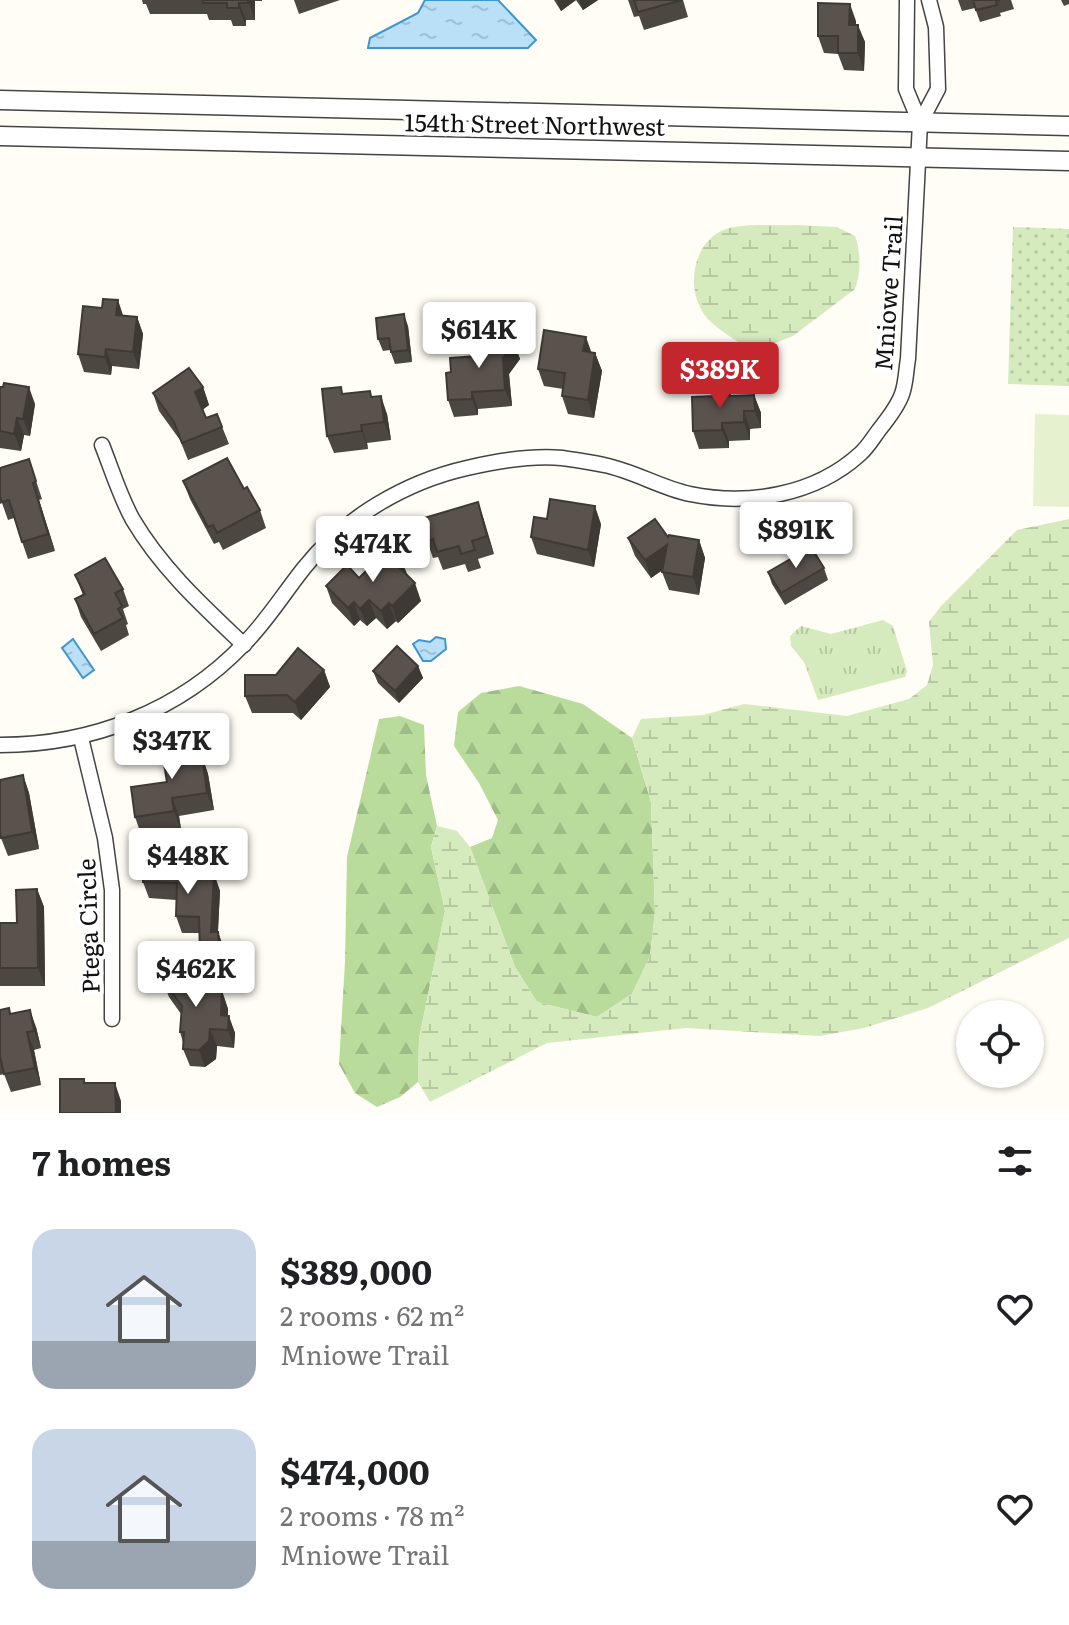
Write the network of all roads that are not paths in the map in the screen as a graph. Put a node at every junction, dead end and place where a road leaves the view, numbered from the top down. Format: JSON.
{"nodes":[{"id":1,"x":907,"y":0,"type":"edge"},
{"id":2,"x":929,"y":0,"type":"edge"},
{"id":3,"x":0,"y":100,"type":"edge"},
{"id":4,"x":920,"y":123,"type":"junction"},
{"id":5,"x":1069,"y":126,"type":"edge"},
{"id":6,"x":0,"y":136,"type":"edge"},
{"id":7,"x":918,"y":156,"type":"junction"},
{"id":8,"x":1069,"y":161,"type":"edge"},
{"id":9,"x":102,"y":445,"type":"dead end"},
{"id":10,"x":244,"y":645,"type":"junction"},
{"id":11,"x":81,"y":738,"type":"junction"},
{"id":12,"x":0,"y":745,"type":"edge"},
{"id":13,"x":112,"y":1019,"type":"dead end"}],
"edges":[{"from":1,"to":4,"type":"street"},
{"from":2,"to":4,"type":"street"},
{"from":3,"to":4,"type":"street","name":"154th Street Northwest"},
{"from":4,"to":5,"type":"street","name":"154th Street Northwest"},
{"from":4,"to":7,"type":"street","name":"Mniowe Trail"},
{"from":6,"to":7,"type":"street","name":"154th Street Northwest"},
{"from":7,"to":8,"type":"street","name":"154th Street Northwest"},
{"from":7,"to":10,"type":"street","name":"Mniowe Trail"},
{"from":9,"to":10,"type":"street"},
{"from":10,"to":11,"type":"street","name":"Mniowe Trail"},
{"from":11,"to":12,"type":"street","name":"Mniowe Trail"},
{"from":11,"to":13,"type":"street","name":"Ptega Circle"}]}
